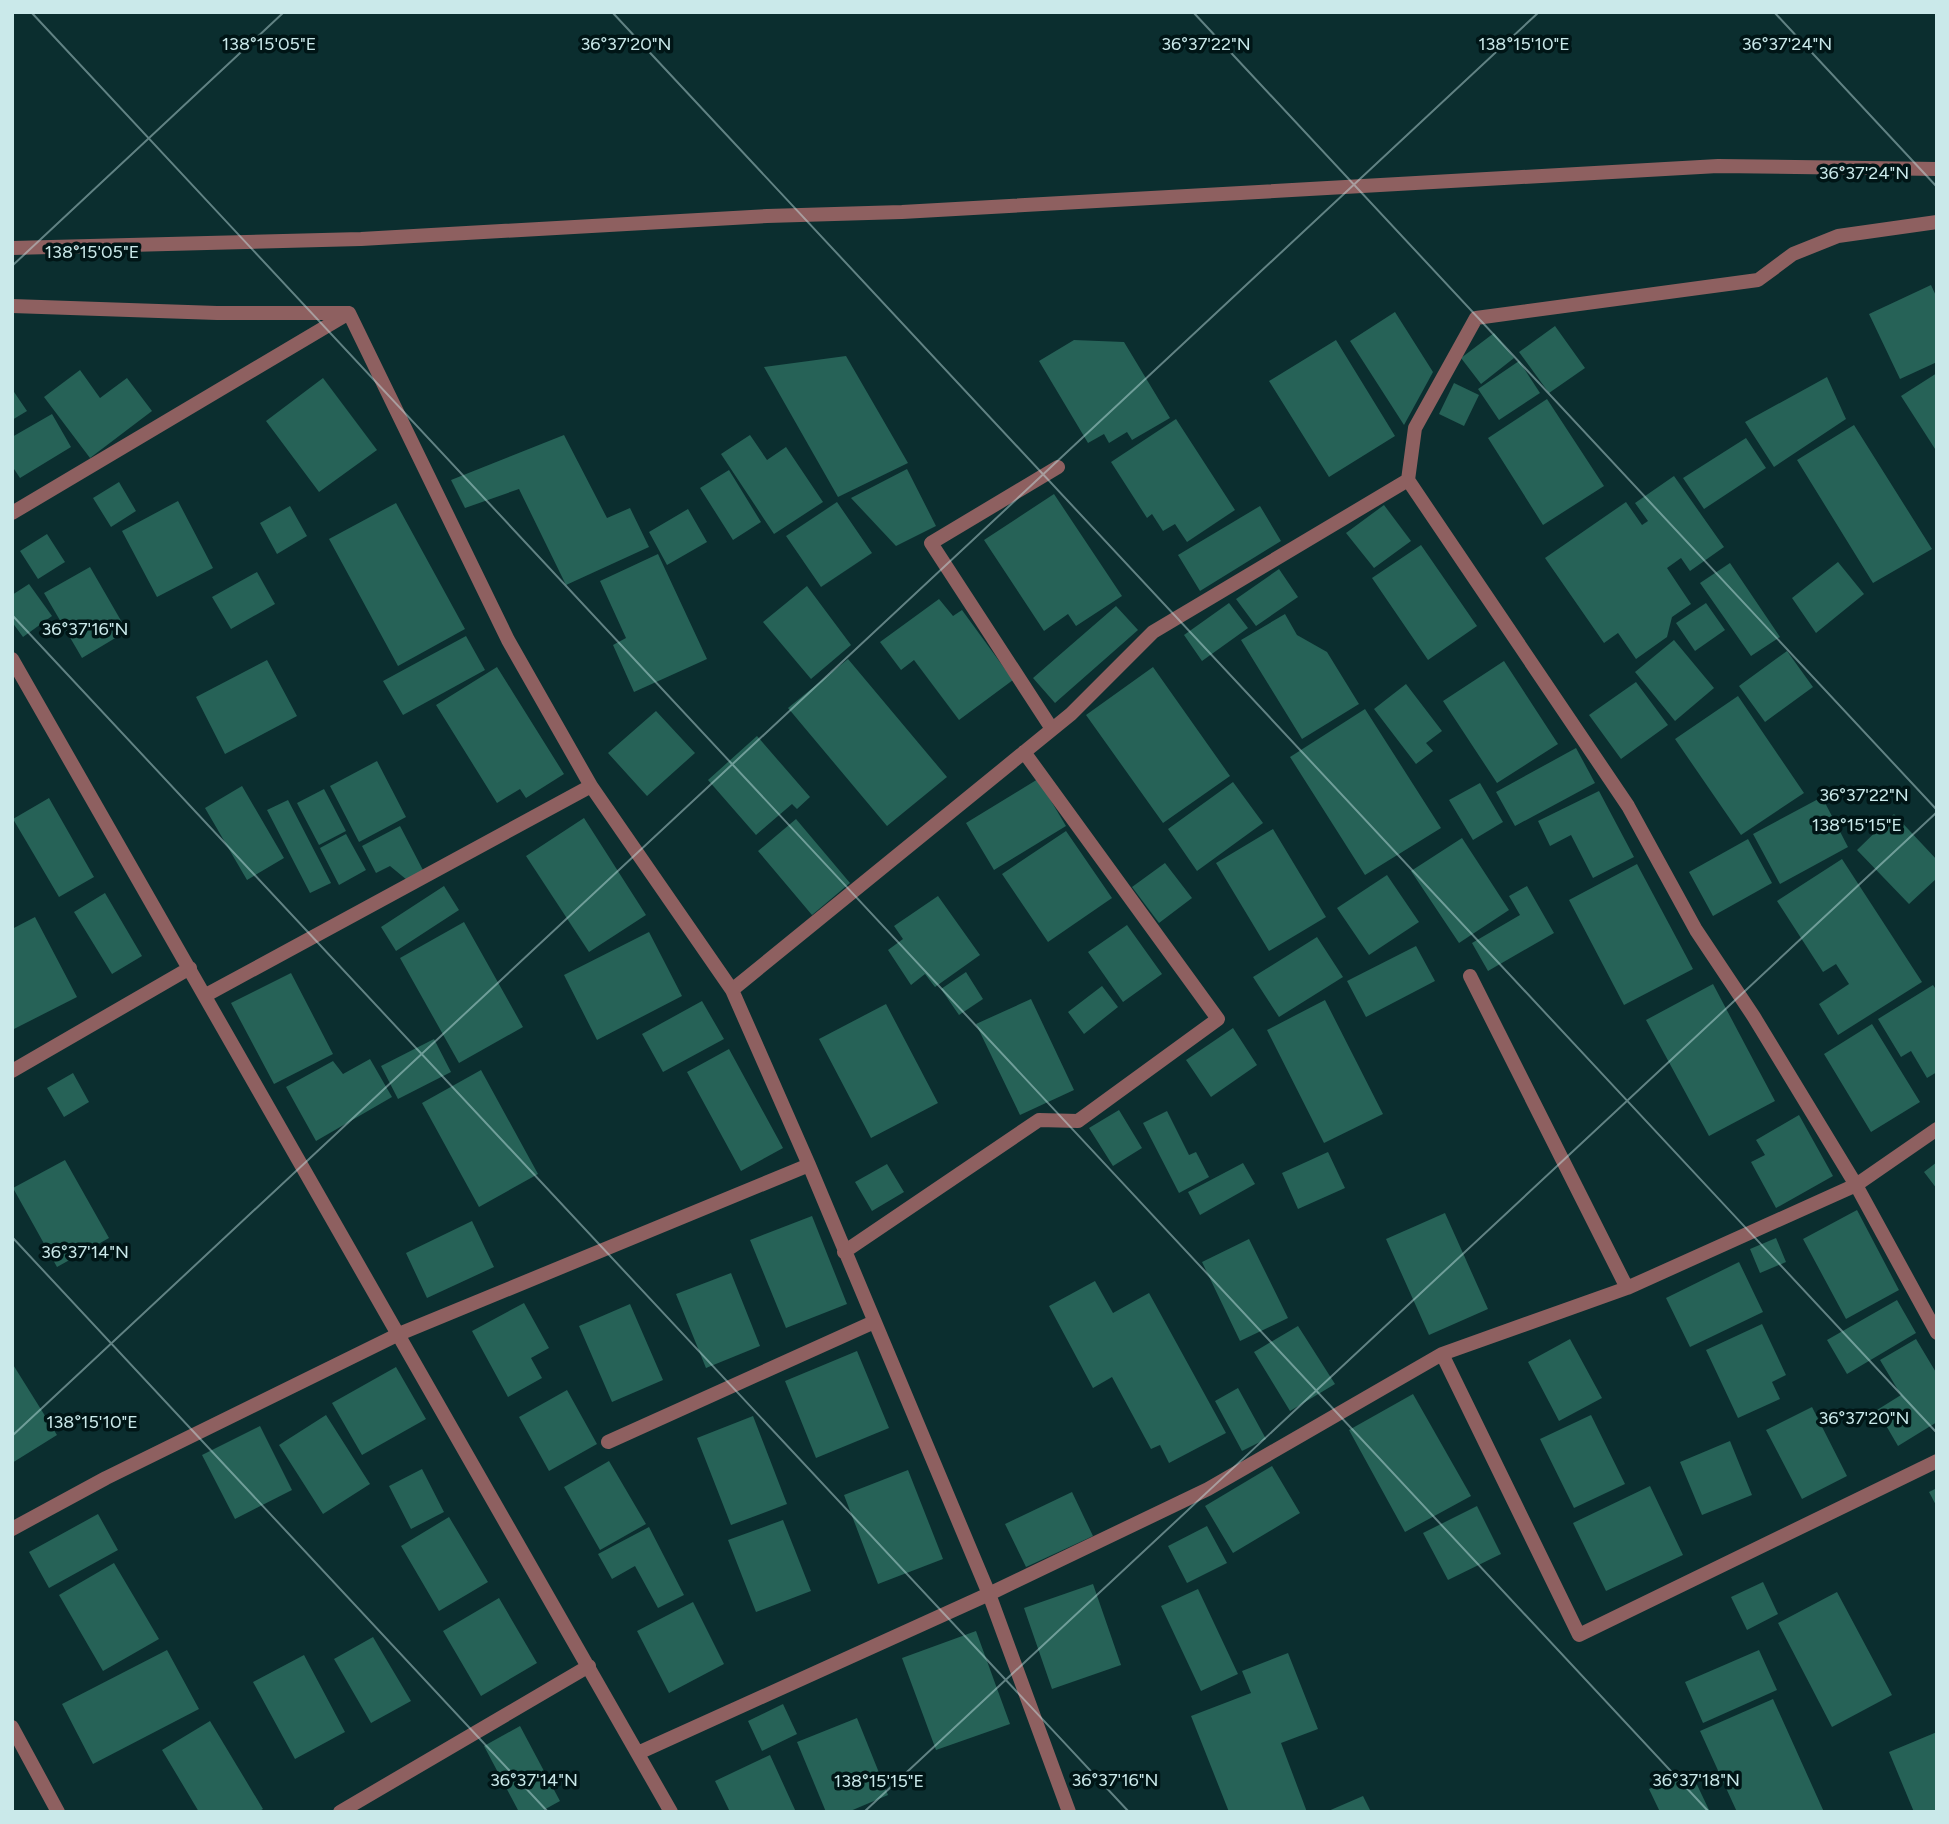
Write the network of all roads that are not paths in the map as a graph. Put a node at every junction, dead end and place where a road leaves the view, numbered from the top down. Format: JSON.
{"nodes":[{"id":1,"x":1937,"y":169,"type":"edge"},
{"id":2,"x":1937,"y":222,"type":"edge"},
{"id":3,"x":12,"y":247,"type":"edge"},
{"id":4,"x":12,"y":306,"type":"edge"},
{"id":5,"x":349,"y":313,"type":"junction"},
{"id":6,"x":1058,"y":467,"type":"dead end"},
{"id":7,"x":1408,"y":480,"type":"junction"},
{"id":8,"x":12,"y":513,"type":"edge"},
{"id":9,"x":12,"y":659,"type":"edge"},
{"id":10,"x":1052,"y":729,"type":"junction"},
{"id":11,"x":1024,"y":752,"type":"junction"},
{"id":12,"x":591,"y":786,"type":"junction"},
{"id":13,"x":190,"y":968,"type":"junction"},
{"id":14,"x":1470,"y":976,"type":"dead end"},
{"id":15,"x":732,"y":990,"type":"junction"},
{"id":16,"x":206,"y":995,"type":"junction"},
{"id":17,"x":12,"y":1071,"type":"edge"},
{"id":18,"x":1937,"y":1129,"type":"edge"},
{"id":19,"x":809,"y":1165,"type":"junction"},
{"id":20,"x":1856,"y":1185,"type":"junction"},
{"id":21,"x":845,"y":1252,"type":"junction"},
{"id":22,"x":1627,"y":1288,"type":"junction"},
{"id":23,"x":874,"y":1322,"type":"junction"},
{"id":24,"x":1937,"y":1333,"type":"edge"},
{"id":25,"x":400,"y":1334,"type":"junction"},
{"id":26,"x":1441,"y":1354,"type":"junction"},
{"id":27,"x":608,"y":1442,"type":"dead end"},
{"id":28,"x":1937,"y":1461,"type":"edge"},
{"id":29,"x":12,"y":1529,"type":"edge"},
{"id":30,"x":989,"y":1594,"type":"junction"},
{"id":31,"x":589,"y":1666,"type":"junction"},
{"id":32,"x":12,"y":1727,"type":"edge"},
{"id":33,"x":638,"y":1753,"type":"junction"},
{"id":34,"x":58,"y":1812,"type":"edge"},
{"id":35,"x":340,"y":1812,"type":"edge"},
{"id":36,"x":671,"y":1812,"type":"edge"},
{"id":37,"x":1069,"y":1812,"type":"edge"}],
"edges":[{"from":1,"to":3,"type":"street"},
{"from":2,"to":7,"type":"street"},
{"from":4,"to":5,"type":"street"},
{"from":5,"to":8,"type":"street"},
{"from":5,"to":12,"type":"street"},
{"from":6,"to":10,"type":"street"},
{"from":7,"to":10,"type":"street"},
{"from":7,"to":20,"type":"street"},
{"from":9,"to":13,"type":"street"},
{"from":10,"to":11,"type":"street"},
{"from":11,"to":15,"type":"street"},
{"from":11,"to":21,"type":"street"},
{"from":12,"to":15,"type":"street"},
{"from":12,"to":16,"type":"street"},
{"from":13,"to":16,"type":"street"},
{"from":13,"to":17,"type":"street"},
{"from":14,"to":22,"type":"street"},
{"from":15,"to":19,"type":"street"},
{"from":16,"to":25,"type":"street"},
{"from":18,"to":20,"type":"street"},
{"from":19,"to":21,"type":"street"},
{"from":19,"to":25,"type":"street"},
{"from":20,"to":22,"type":"street"},
{"from":20,"to":24,"type":"street"},
{"from":21,"to":23,"type":"street"},
{"from":22,"to":26,"type":"street"},
{"from":23,"to":27,"type":"street"},
{"from":23,"to":30,"type":"street"},
{"from":25,"to":29,"type":"street"},
{"from":25,"to":31,"type":"street"},
{"from":26,"to":28,"type":"street"},
{"from":26,"to":30,"type":"street"},
{"from":30,"to":33,"type":"street"},
{"from":30,"to":37,"type":"street"},
{"from":31,"to":33,"type":"street"},
{"from":31,"to":35,"type":"street"},
{"from":32,"to":34,"type":"street"},
{"from":33,"to":36,"type":"street"}]}
